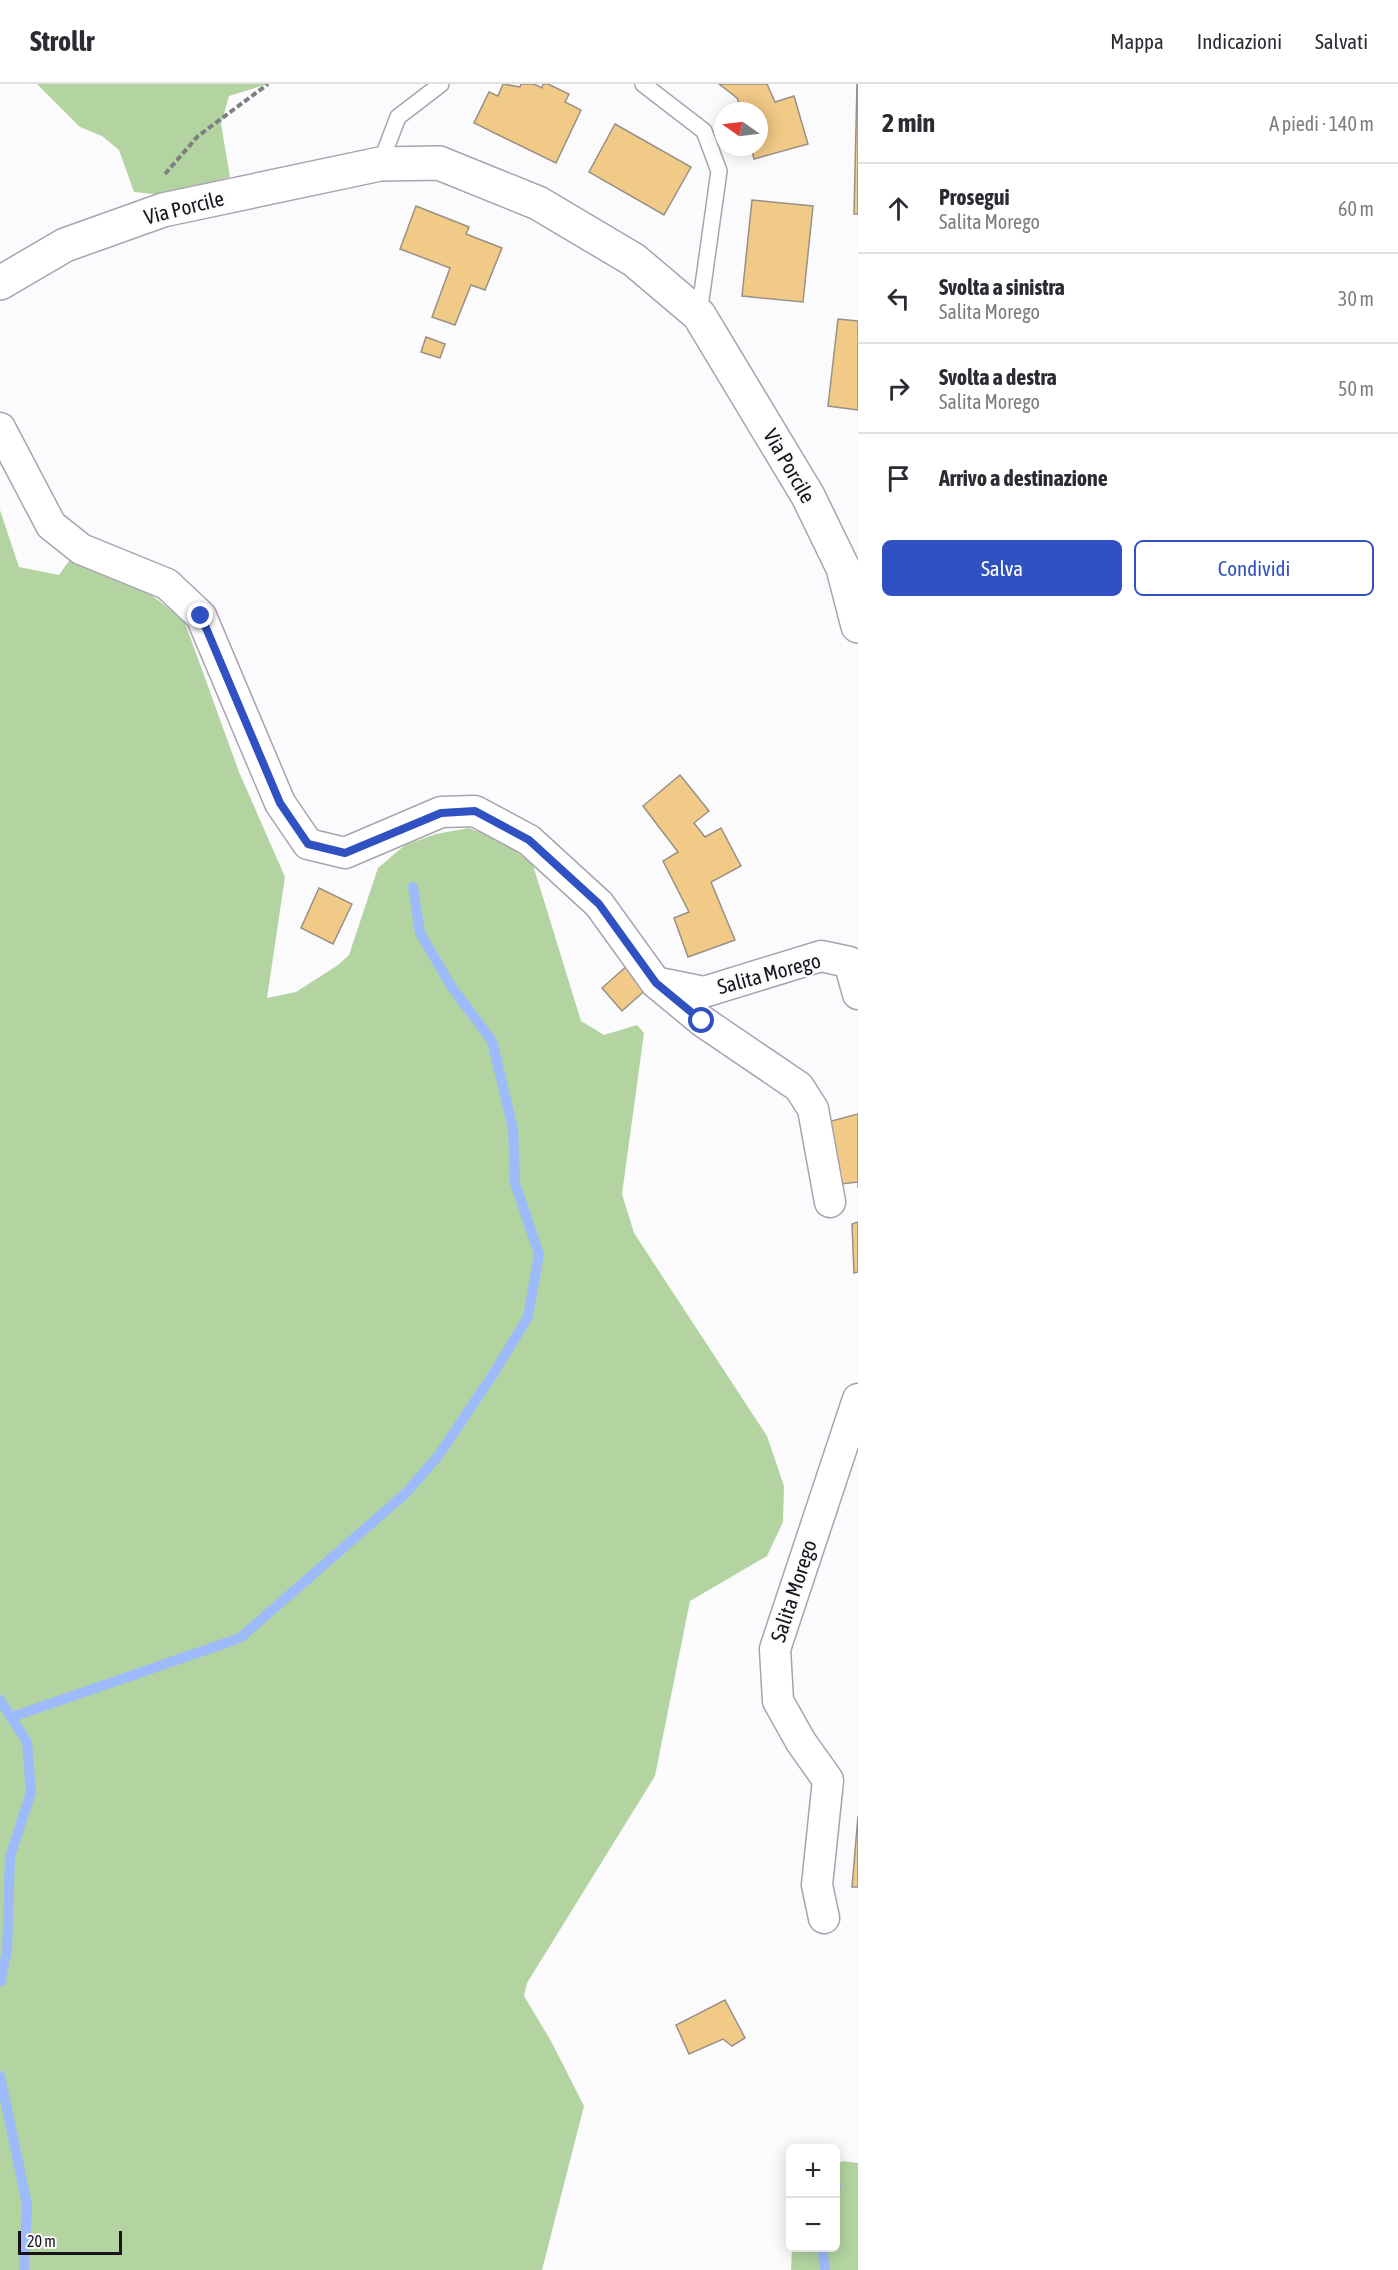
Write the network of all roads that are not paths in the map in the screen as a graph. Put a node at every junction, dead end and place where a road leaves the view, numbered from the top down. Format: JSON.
{"nodes":[{"id":1,"x":441,"y":84,"type":"edge"},
{"id":2,"x":643,"y":84,"type":"edge"},
{"id":3,"x":380,"y":164,"type":"junction"},
{"id":4,"x":0,"y":282,"type":"edge"},
{"id":5,"x":699,"y":315,"type":"junction"},
{"id":6,"x":0,"y":428,"type":"edge"},
{"id":7,"x":858,"y":626,"type":"edge"},
{"id":8,"x":656,"y":983,"type":"junction"},
{"id":9,"x":858,"y":994,"type":"edge"},
{"id":10,"x":830,"y":1202,"type":"dead end"},
{"id":11,"x":858,"y":1399,"type":"edge"},
{"id":12,"x":824,"y":1918,"type":"dead end"}],
"edges":[{"from":1,"to":3,"type":"lane"},
{"from":2,"to":5,"type":"lane"},
{"from":3,"to":4,"type":"street","name":"Via Porcile"},
{"from":3,"to":5,"type":"street","name":"Via Porcile"},
{"from":5,"to":7,"type":"street","name":"Via Porcile"},
{"from":6,"to":8,"type":"street","name":"Salita Morego"},
{"from":8,"to":9,"type":"street","name":"Salita Morego"},
{"from":8,"to":10,"type":"street","name":"Salita Morego"},
{"from":11,"to":12,"type":"street","name":"Salita Morego"}]}
